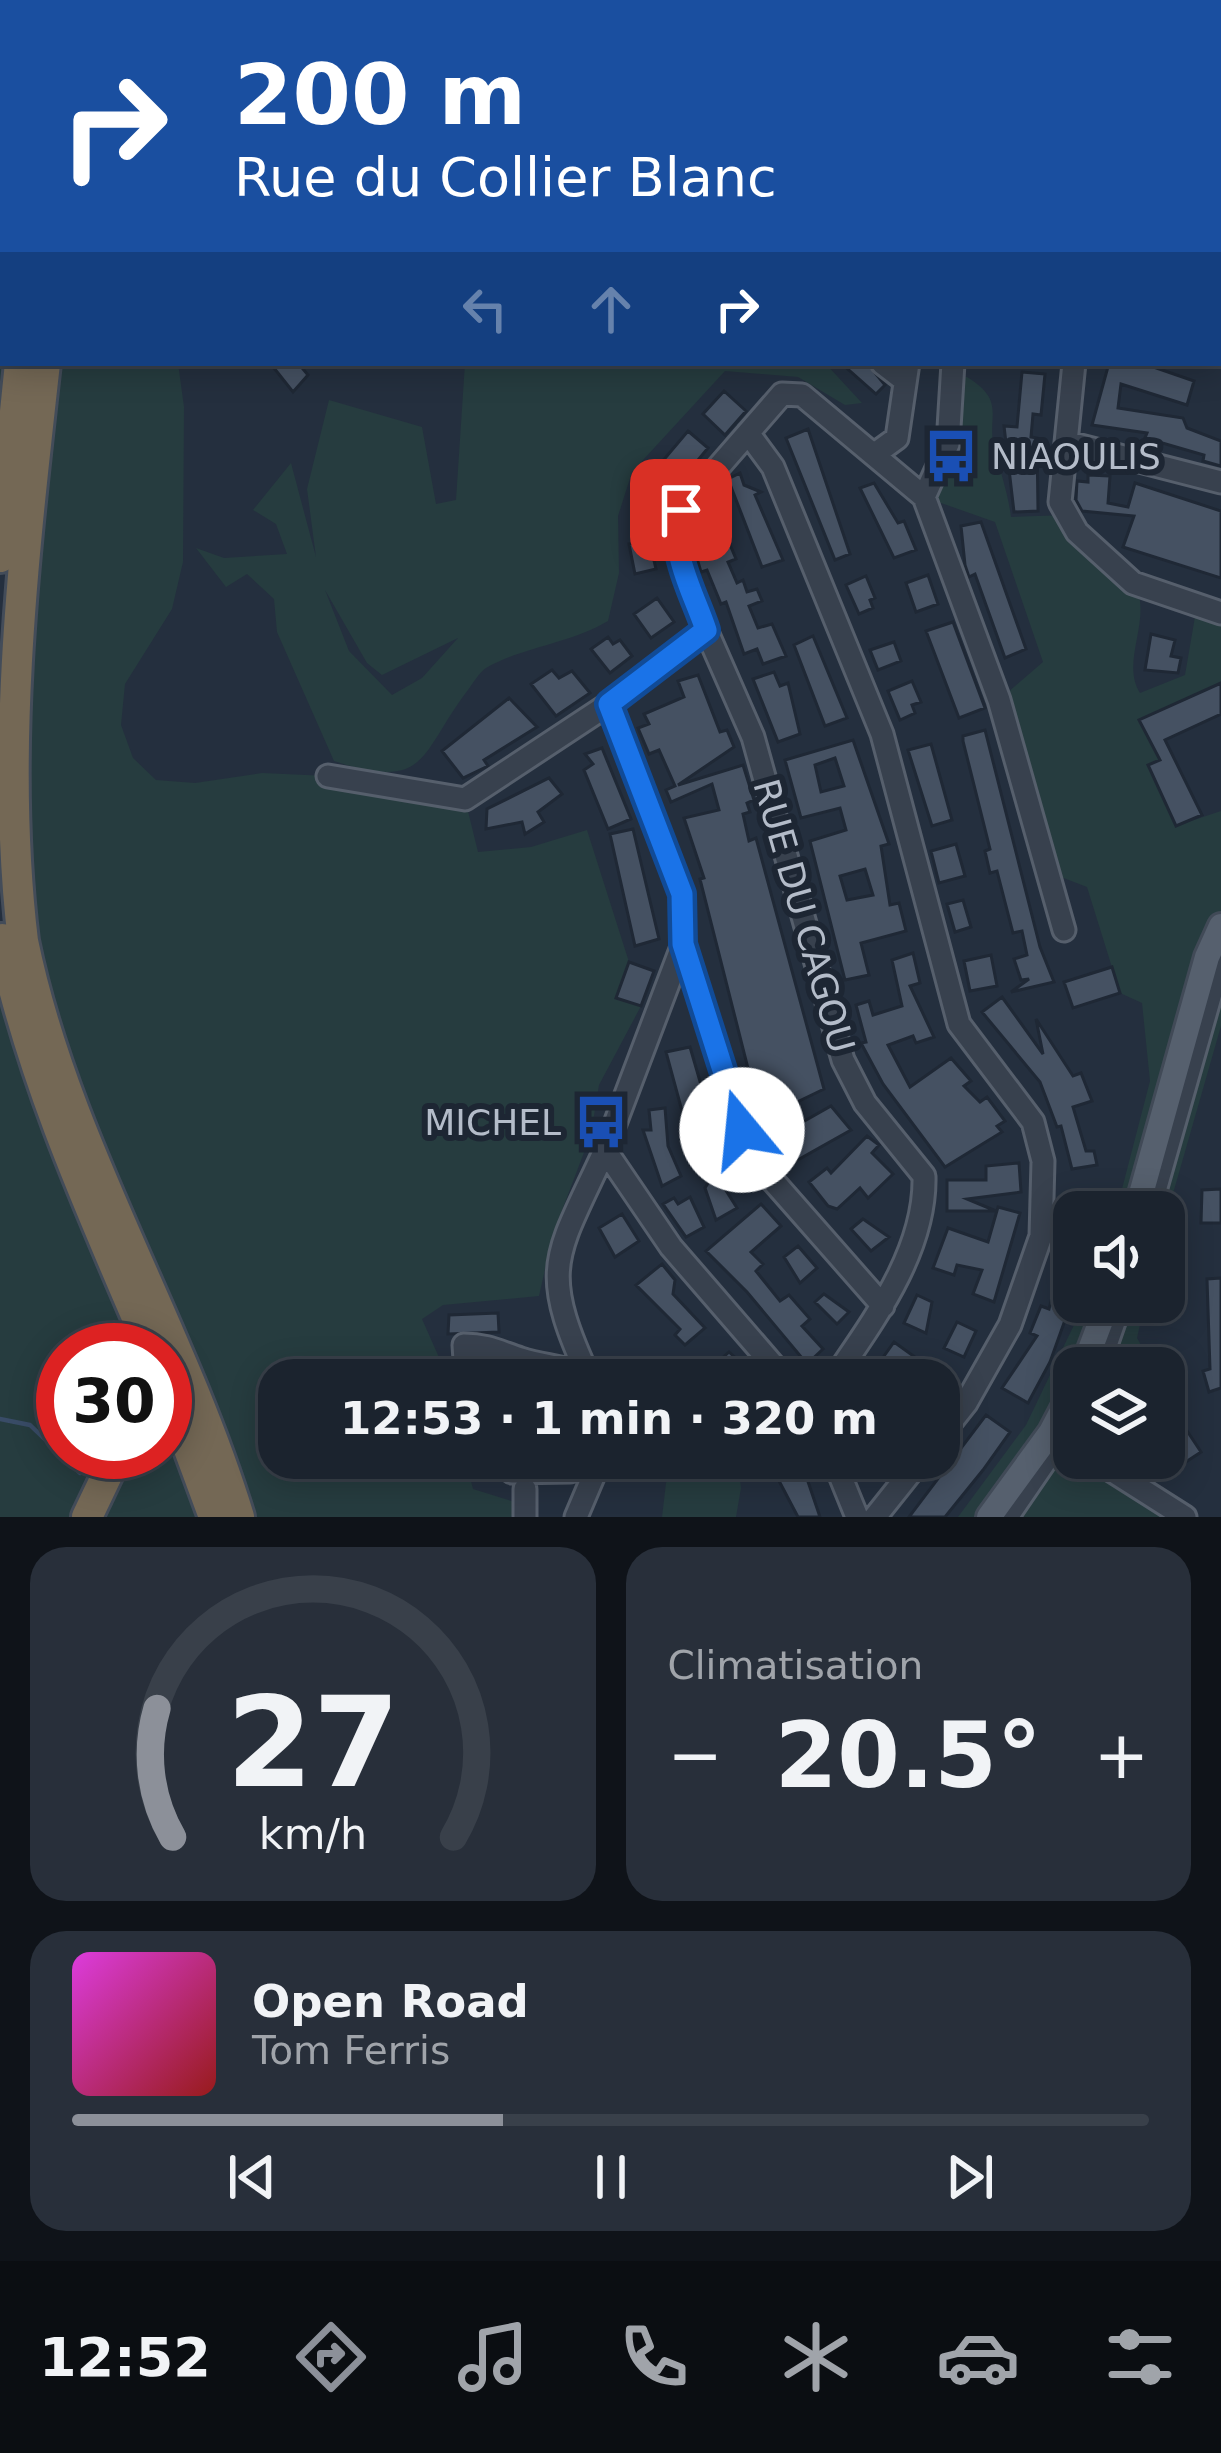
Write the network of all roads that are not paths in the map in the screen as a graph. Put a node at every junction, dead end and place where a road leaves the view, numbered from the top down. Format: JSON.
{"nodes":[{"id":1,"x":20,"y":366,"type":"edge"},
{"id":2,"x":45,"y":366,"type":"edge"},
{"id":3,"x":953,"y":366,"type":"edge"},
{"id":4,"x":1074,"y":366,"type":"edge"},
{"id":5,"x":906,"y":372,"type":"edge"},
{"id":6,"x":748,"y":433,"type":"junction"},
{"id":7,"x":1069,"y":442,"type":"junction"},
{"id":8,"x":875,"y":454,"type":"junction"},
{"id":9,"x":1221,"y":482,"type":"edge"},
{"id":10,"x":924,"y":496,"type":"junction"},
{"id":11,"x":0,"y":556,"type":"edge"},
{"id":12,"x":1221,"y":613,"type":"edge"},
{"id":13,"x":706,"y":630,"type":"junction"},
{"id":14,"x":609,"y":704,"type":"junction"},
{"id":15,"x":328,"y":776,"type":"dead end"},
{"id":16,"x":1221,"y":926,"type":"edge"},
{"id":17,"x":0,"y":928,"type":"edge"},
{"id":18,"x":1064,"y":930,"type":"dead end"},
{"id":19,"x":683,"y":944,"type":"junction"},
{"id":20,"x":1221,"y":958,"type":"edge"},
{"id":21,"x":660,"y":1010,"type":"junction"},
{"id":22,"x":705,"y":1011,"type":"junction"},
{"id":23,"x":605,"y":1150,"type":"junction"},
{"id":24,"x":1142,"y":1191,"type":"edge"},
{"id":25,"x":1155,"y":1191,"type":"edge"},
{"id":26,"x":127,"y":1294,"type":"junction"},
{"id":27,"x":883,"y":1306,"type":"junction"},
{"id":28,"x":131,"y":1323,"type":"edge"},
{"id":29,"x":139,"y":1323,"type":"edge"},
{"id":30,"x":465,"y":1359,"type":"edge"},
{"id":31,"x":511,"y":1359,"type":"edge"},
{"id":32,"x":581,"y":1359,"type":"edge"},
{"id":33,"x":768,"y":1359,"type":"edge"},
{"id":34,"x":847,"y":1359,"type":"edge"},
{"id":35,"x":960,"y":1411,"type":"edge"},
{"id":36,"x":1053,"y":1449,"type":"edge"},
{"id":37,"x":1053,"y":1453,"type":"edge"},
{"id":38,"x":192,"y":1457,"type":"edge"},
{"id":39,"x":105,"y":1479,"type":"edge"},
{"id":40,"x":523,"y":1479,"type":"edge"},
{"id":41,"x":593,"y":1479,"type":"edge"},
{"id":42,"x":841,"y":1479,"type":"edge"},
{"id":43,"x":905,"y":1479,"type":"edge"},
{"id":44,"x":1125,"y":1479,"type":"edge"},
{"id":45,"x":87,"y":1517,"type":"edge"},
{"id":46,"x":214,"y":1517,"type":"edge"},
{"id":47,"x":239,"y":1517,"type":"edge"},
{"id":48,"x":526,"y":1517,"type":"edge"},
{"id":49,"x":576,"y":1517,"type":"edge"},
{"id":50,"x":857,"y":1517,"type":"edge"},
{"id":51,"x":875,"y":1517,"type":"edge"},
{"id":52,"x":989,"y":1517,"type":"edge"},
{"id":53,"x":1007,"y":1517,"type":"edge"},
{"id":54,"x":1185,"y":1517,"type":"edge"}],
"edges":[{"from":1,"to":11,"type":"highway"},
{"from":2,"to":47,"type":"highway"},
{"from":3,"to":10,"type":"street"},
{"from":4,"to":7,"type":"street"},
{"from":5,"to":8,"type":"street"},
{"from":6,"to":8,"type":"street"},
{"from":6,"to":13,"type":"street","name":"RUE DU CAGOU"},
{"from":6,"to":35,"type":"street"},
{"from":7,"to":9,"type":"street"},
{"from":7,"to":12,"type":"street"},
{"from":8,"to":10,"type":"street"},
{"from":10,"to":18,"type":"street"},
{"from":13,"to":14,"type":"street"},
{"from":13,"to":27,"type":"street","name":"RUE DU CAGOU"},
{"from":14,"to":15,"type":"street"},
{"from":14,"to":19,"type":"street"},
{"from":16,"to":24,"type":"main road"},
{"from":17,"to":26,"type":"highway"},
{"from":19,"to":21,"type":"street"},
{"from":19,"to":22,"type":"street"},
{"from":20,"to":25,"type":"street"},
{"from":21,"to":22,"type":"street"},
{"from":21,"to":23,"type":"street"},
{"from":22,"to":27,"type":"street"},
{"from":23,"to":32,"type":"street"},
{"from":23,"to":33,"type":"street"},
{"from":26,"to":28,"type":"highway"},
{"from":26,"to":29,"type":"highway"},
{"from":27,"to":34,"type":"street","name":"RUE DU CAGOU"},
{"from":30,"to":31,"type":"street"},
{"from":36,"to":52,"type":"main road"},
{"from":37,"to":53,"type":"street"},
{"from":38,"to":46,"type":"highway"},
{"from":39,"to":45,"type":"highway"},
{"from":40,"to":48,"type":"street"},
{"from":41,"to":49,"type":"street"},
{"from":42,"to":50,"type":"street"},
{"from":43,"to":51,"type":"street"},
{"from":44,"to":54,"type":"street"}]}
